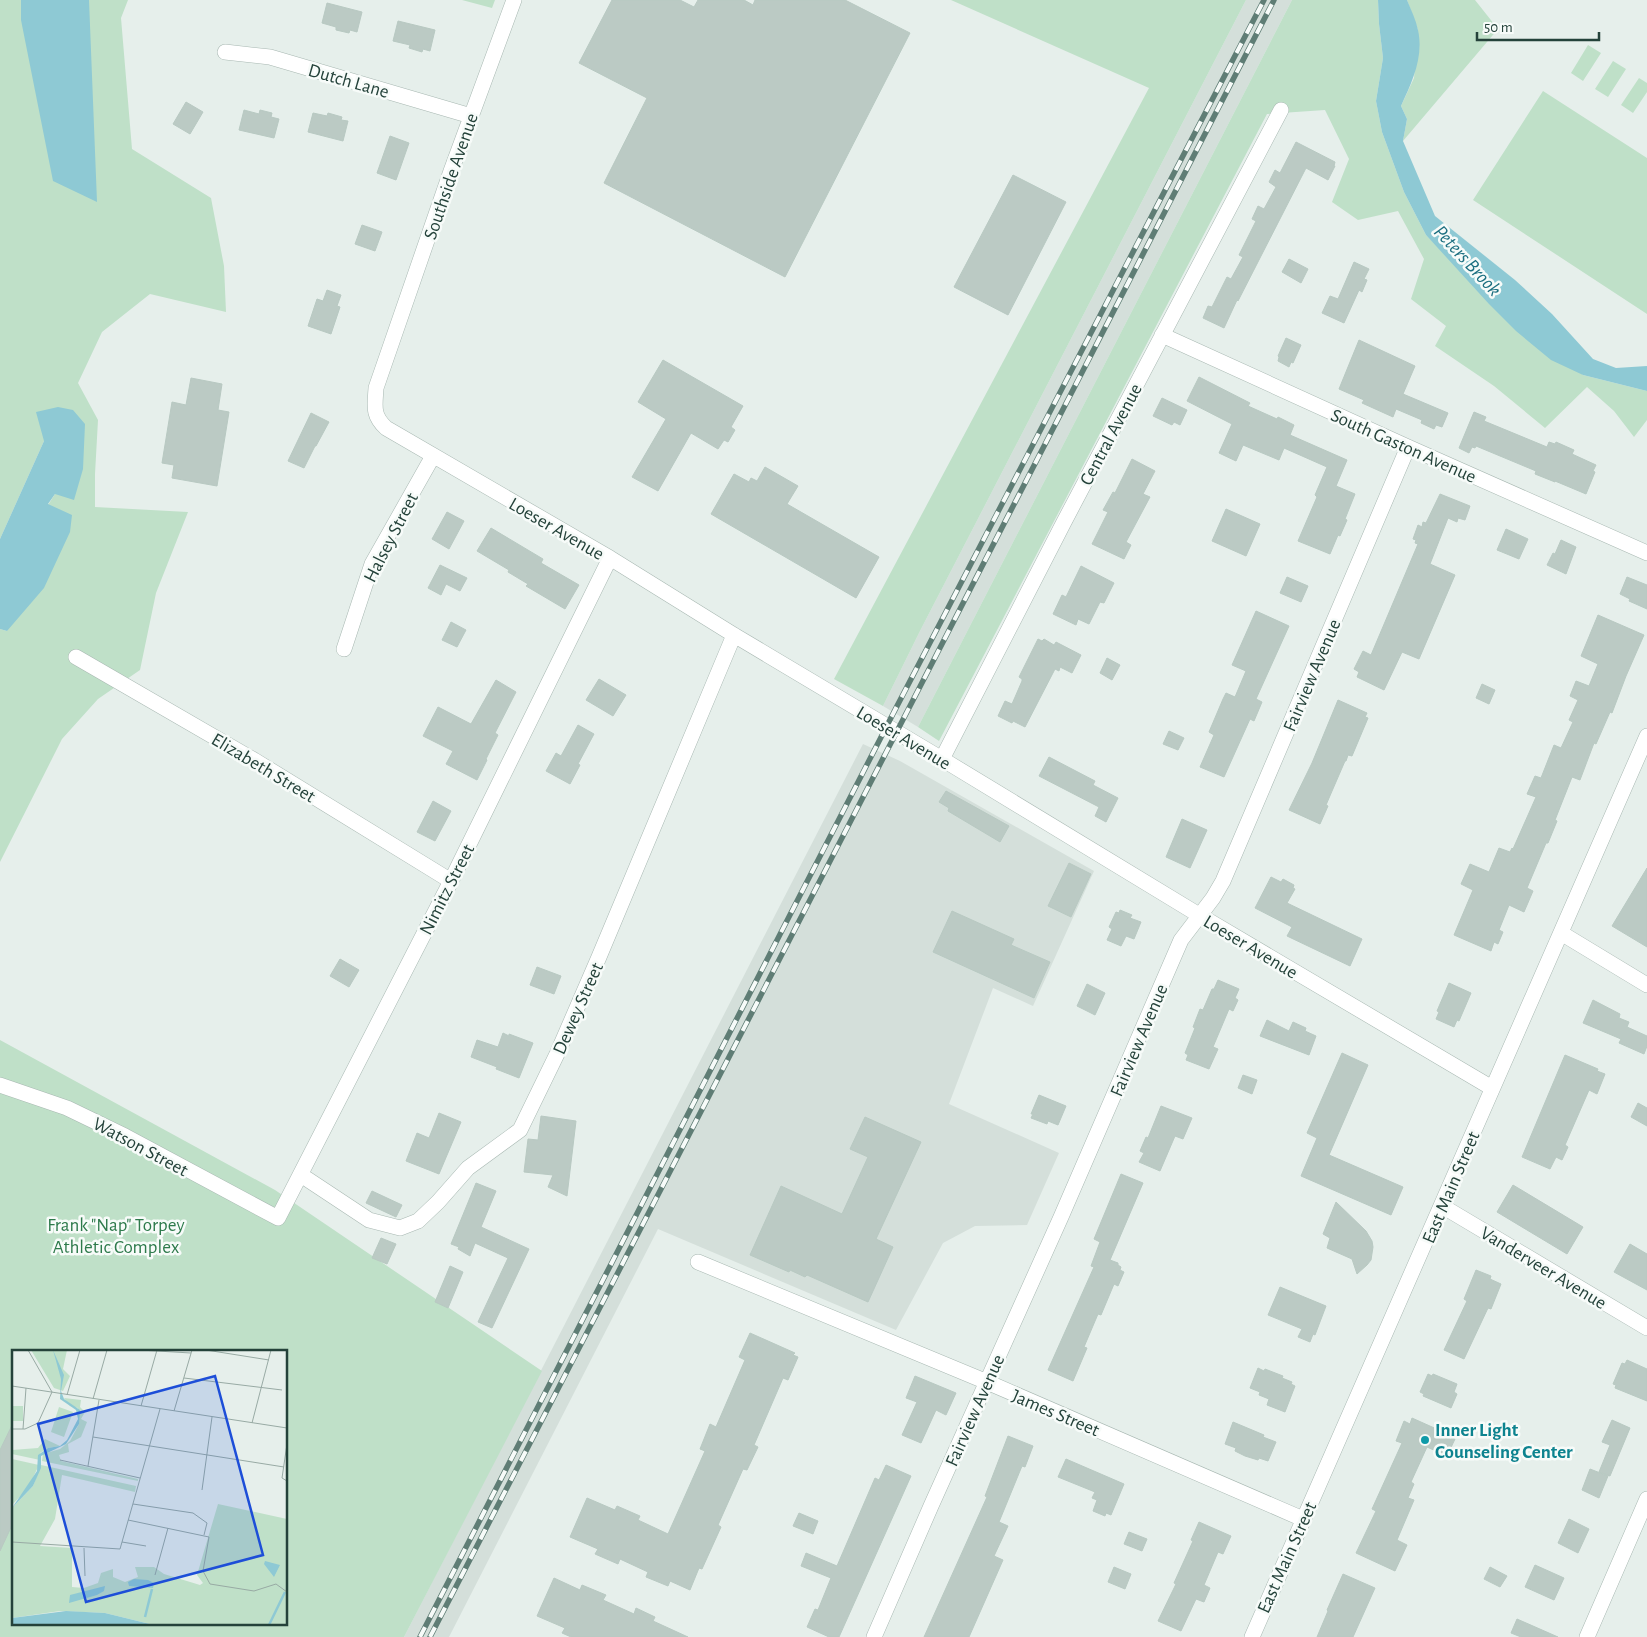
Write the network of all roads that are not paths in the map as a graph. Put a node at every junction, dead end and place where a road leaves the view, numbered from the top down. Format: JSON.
{"nodes":[{"id":1,"x":514,"y":0,"type":"edge"},
{"id":2,"x":225,"y":52,"type":"dead end"},
{"id":3,"x":1281,"y":110,"type":"dead end"},
{"id":4,"x":471,"y":116,"type":"junction"},
{"id":5,"x":1162,"y":335,"type":"junction"},
{"id":6,"x":389,"y":353,"type":"joint"},
{"id":7,"x":1408,"y":447,"type":"junction"},
{"id":8,"x":433,"y":456,"type":"junction"},
{"id":9,"x":1647,"y":553,"type":"edge"},
{"id":10,"x":610,"y":558,"type":"junction"},
{"id":11,"x":734,"y":635,"type":"junction"},
{"id":12,"x":344,"y":648,"type":"dead end"},
{"id":13,"x":76,"y":657,"type":"dead end"},
{"id":14,"x":1647,"y":736,"type":"edge"},
{"id":15,"x":942,"y":759,"type":"junction"},
{"id":16,"x":451,"y":880,"type":"junction"},
{"id":17,"x":1199,"y":915,"type":"junction"},
{"id":18,"x":1561,"y":933,"type":"junction"},
{"id":19,"x":1647,"y":985,"type":"edge"},
{"id":20,"x":0,"y":1085,"type":"edge"},
{"id":21,"x":1492,"y":1088,"type":"junction"},
{"id":22,"x":301,"y":1175,"type":"junction"},
{"id":23,"x":1442,"y":1206,"type":"junction"},
{"id":24,"x":278,"y":1218,"type":"joint"},
{"id":25,"x":698,"y":1262,"type":"dead end"},
{"id":26,"x":1647,"y":1328,"type":"edge"},
{"id":27,"x":986,"y":1382,"type":"junction"},
{"id":28,"x":1647,"y":1499,"type":"edge"},
{"id":29,"x":1303,"y":1519,"type":"junction"},
{"id":30,"x":874,"y":1637,"type":"edge"},
{"id":31,"x":1252,"y":1637,"type":"edge"},
{"id":32,"x":1587,"y":1637,"type":"edge"}],
"edges":[{"from":1,"to":4,"type":"street","name":"Southside Avenue"},
{"from":2,"to":4,"type":"street","name":"Dutch Lane"},
{"from":3,"to":5,"type":"street","name":"Central Avenue"},
{"from":4,"to":6,"type":"street","name":"Southside Avenue"},
{"from":5,"to":7,"type":"street","name":"South Gaston Avenue"},
{"from":5,"to":15,"type":"street","name":"Central Avenue"},
{"from":6,"to":8,"type":"street","name":"Loeser Avenue"},
{"from":7,"to":9,"type":"street","name":"South Gaston Avenue"},
{"from":7,"to":17,"type":"street","name":"Fairview Avenue"},
{"from":8,"to":10,"type":"street","name":"Loeser Avenue"},
{"from":8,"to":12,"type":"street","name":"Halsey Street"},
{"from":10,"to":11,"type":"street","name":"Loeser Avenue"},
{"from":10,"to":16,"type":"street","name":"Nimitz Street"},
{"from":11,"to":15,"type":"street","name":"Loeser Avenue"},
{"from":11,"to":22,"type":"street","name":"Dewey Street"},
{"from":13,"to":16,"type":"street","name":"Elizabeth Street"},
{"from":14,"to":18,"type":"street","name":"East Main Street"},
{"from":15,"to":17,"type":"street","name":"Loeser Avenue"},
{"from":16,"to":22,"type":"street","name":"Nimitz Street"},
{"from":17,"to":21,"type":"street","name":"Loeser Avenue"},
{"from":17,"to":27,"type":"street","name":"Fairview Avenue"},
{"from":18,"to":19,"type":"street"},
{"from":18,"to":21,"type":"street","name":"East Main Street"},
{"from":20,"to":24,"type":"street","name":"Watson Street"},
{"from":21,"to":23,"type":"street","name":"East Main Street"},
{"from":22,"to":24,"type":"street","name":"Nimitz Street"},
{"from":23,"to":26,"type":"street","name":"Vanderveer Avenue"},
{"from":23,"to":29,"type":"street","name":"East Main Street"},
{"from":25,"to":27,"type":"street","name":"James Street"},
{"from":27,"to":29,"type":"street","name":"James Street"},
{"from":27,"to":30,"type":"street","name":"Fairview Avenue"},
{"from":28,"to":32,"type":"street"},
{"from":29,"to":31,"type":"street","name":"East Main Street"}]}
